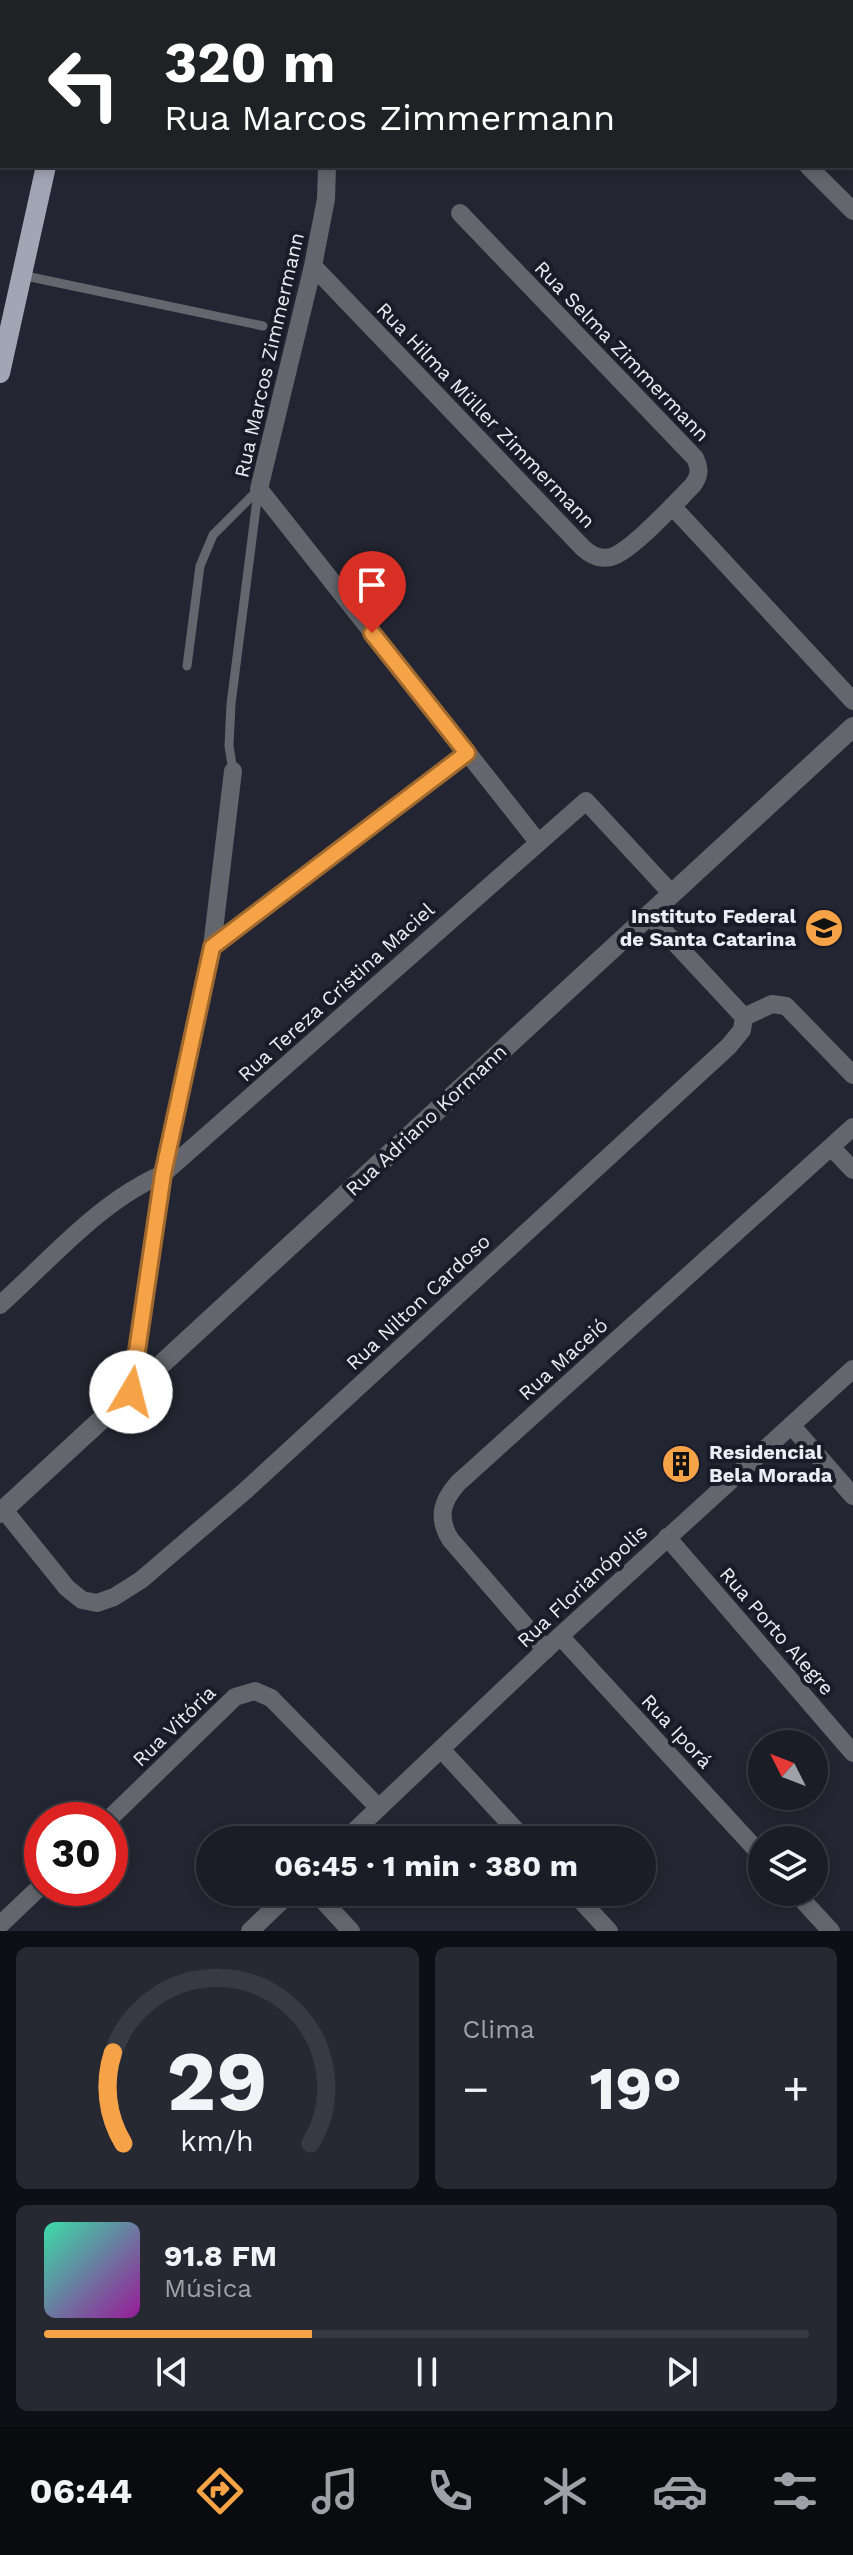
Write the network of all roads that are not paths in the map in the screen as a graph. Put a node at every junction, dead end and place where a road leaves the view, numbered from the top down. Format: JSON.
{"nodes":[{"id":1,"x":46,"y":168,"type":"edge"},
{"id":2,"x":327,"y":168,"type":"edge"},
{"id":3,"x":810,"y":168,"type":"edge"},
{"id":4,"x":853,"y":211,"type":"edge"},
{"id":5,"x":460,"y":213,"type":"dead end"},
{"id":6,"x":313,"y":266,"type":"junction"},
{"id":7,"x":21,"y":275,"type":"junction"},
{"id":8,"x":263,"y":326,"type":"dead end"},
{"id":9,"x":0,"y":373,"type":"edge"},
{"id":10,"x":259,"y":489,"type":"junction"},
{"id":11,"x":672,"y":506,"type":"junction"},
{"id":12,"x":187,"y":666,"type":"dead end"},
{"id":13,"x":853,"y":701,"type":"edge"},
{"id":14,"x":853,"y":727,"type":"edge"},
{"id":15,"x":467,"y":753,"type":"junction"},
{"id":16,"x":233,"y":771,"type":"joint"},
{"id":17,"x":538,"y":842,"type":"junction"},
{"id":18,"x":672,"y":894,"type":"junction"},
{"id":19,"x":649,"y":915,"type":"junction"},
{"id":20,"x":212,"y":947,"type":"junction"},
{"id":21,"x":744,"y":1017,"type":"junction"},
{"id":22,"x":853,"y":1075,"type":"edge"},
{"id":23,"x":853,"y":1127,"type":"edge"},
{"id":24,"x":831,"y":1147,"type":"junction"},
{"id":25,"x":853,"y":1170,"type":"edge"},
{"id":26,"x":163,"y":1174,"type":"junction"},
{"id":27,"x":0,"y":1305,"type":"edge"},
{"id":28,"x":853,"y":1369,"type":"edge"},
{"id":29,"x":131,"y":1392,"type":"junction"},
{"id":30,"x":791,"y":1425,"type":"junction"},
{"id":31,"x":853,"y":1496,"type":"edge"},
{"id":32,"x":2,"y":1512,"type":"edge"},
{"id":33,"x":667,"y":1537,"type":"junction"},
{"id":34,"x":560,"y":1636,"type":"junction"},
{"id":35,"x":546,"y":1650,"type":"junction"},
{"id":36,"x":441,"y":1749,"type":"junction"},
{"id":37,"x":853,"y":1753,"type":"edge"},
{"id":38,"x":127,"y":1802,"type":"edge"},
{"id":39,"x":379,"y":1808,"type":"junction"},
{"id":40,"x":360,"y":1826,"type":"edge"},
{"id":41,"x":512,"y":1826,"type":"edge"},
{"id":42,"x":748,"y":1841,"type":"edge"},
{"id":43,"x":24,"y":1902,"type":"edge"},
{"id":44,"x":276,"y":1906,"type":"edge"},
{"id":45,"x":328,"y":1906,"type":"edge"},
{"id":46,"x":586,"y":1906,"type":"edge"},
{"id":47,"x":808,"y":1906,"type":"edge"},
{"id":48,"x":0,"y":1925,"type":"edge"},
{"id":49,"x":250,"y":1931,"type":"edge"},
{"id":50,"x":351,"y":1931,"type":"edge"},
{"id":51,"x":609,"y":1931,"type":"edge"},
{"id":52,"x":831,"y":1931,"type":"edge"}],
"edges":[{"from":1,"to":7,"type":"main road"},
{"from":2,"to":6,"type":"street","name":"Rua Marcos Zimmermann"},
{"from":3,"to":4,"type":"street"},
{"from":5,"to":11,"type":"street","name":"Rua Selma Zimmermann"},
{"from":6,"to":10,"type":"street","name":"Rua Marcos Zimmermann"},
{"from":6,"to":11,"type":"street","name":"Rua Hilma Müller Zimmermann"},
{"from":7,"to":8,"type":"lane"},
{"from":7,"to":9,"type":"main road"},
{"from":10,"to":12,"type":"lane"},
{"from":10,"to":15,"type":"street","name":"Rua Marcos Zimmermann"},
{"from":10,"to":16,"type":"lane"},
{"from":11,"to":13,"type":"street"},
{"from":14,"to":18,"type":"street","name":"Rua Adriano Kormann"},
{"from":15,"to":17,"type":"street","name":"Rua Marcos Zimmermann"},
{"from":15,"to":20,"type":"street"},
{"from":16,"to":20,"type":"street"},
{"from":17,"to":18,"type":"street","name":"Rua Tereza Cristina Maciel"},
{"from":17,"to":26,"type":"street","name":"Rua Tereza Cristina Maciel"},
{"from":18,"to":19,"type":"street","name":"Rua Adriano Kormann"},
{"from":19,"to":21,"type":"street"},
{"from":19,"to":29,"type":"street","name":"Rua Adriano Kormann"},
{"from":20,"to":26,"type":"street"},
{"from":21,"to":22,"type":"street"},
{"from":21,"to":32,"type":"street","name":"Rua Nilton Cardoso"},
{"from":23,"to":24,"type":"street","name":"Rua Maceió"},
{"from":24,"to":25,"type":"street"},
{"from":24,"to":35,"type":"street","name":"Rua Maceió"},
{"from":26,"to":27,"type":"street","name":"Rua Tereza Cristina Maciel"},
{"from":26,"to":29,"type":"street"},
{"from":28,"to":30,"type":"street","name":"Rua Florianópolis"},
{"from":29,"to":32,"type":"street","name":"Rua Adriano Kormann"},
{"from":30,"to":31,"type":"street"},
{"from":30,"to":33,"type":"street","name":"Rua Florianópolis"},
{"from":33,"to":34,"type":"street","name":"Rua Florianópolis"},
{"from":33,"to":37,"type":"street","name":"Rua Porto Alegre"},
{"from":34,"to":35,"type":"street","name":"Rua Florianópolis"},
{"from":34,"to":42,"type":"street","name":"Rua Iporá"},
{"from":35,"to":36,"type":"street","name":"Rua Florianópolis"},
{"from":36,"to":39,"type":"street","name":"Rua Florianópolis"},
{"from":36,"to":41,"type":"street"},
{"from":38,"to":39,"type":"street","name":"Rua Vitória"},
{"from":39,"to":40,"type":"street","name":"Rua Florianópolis"},
{"from":43,"to":48,"type":"street"},
{"from":44,"to":49,"type":"street"},
{"from":45,"to":50,"type":"street"},
{"from":46,"to":51,"type":"street"},
{"from":47,"to":52,"type":"street"}]}
